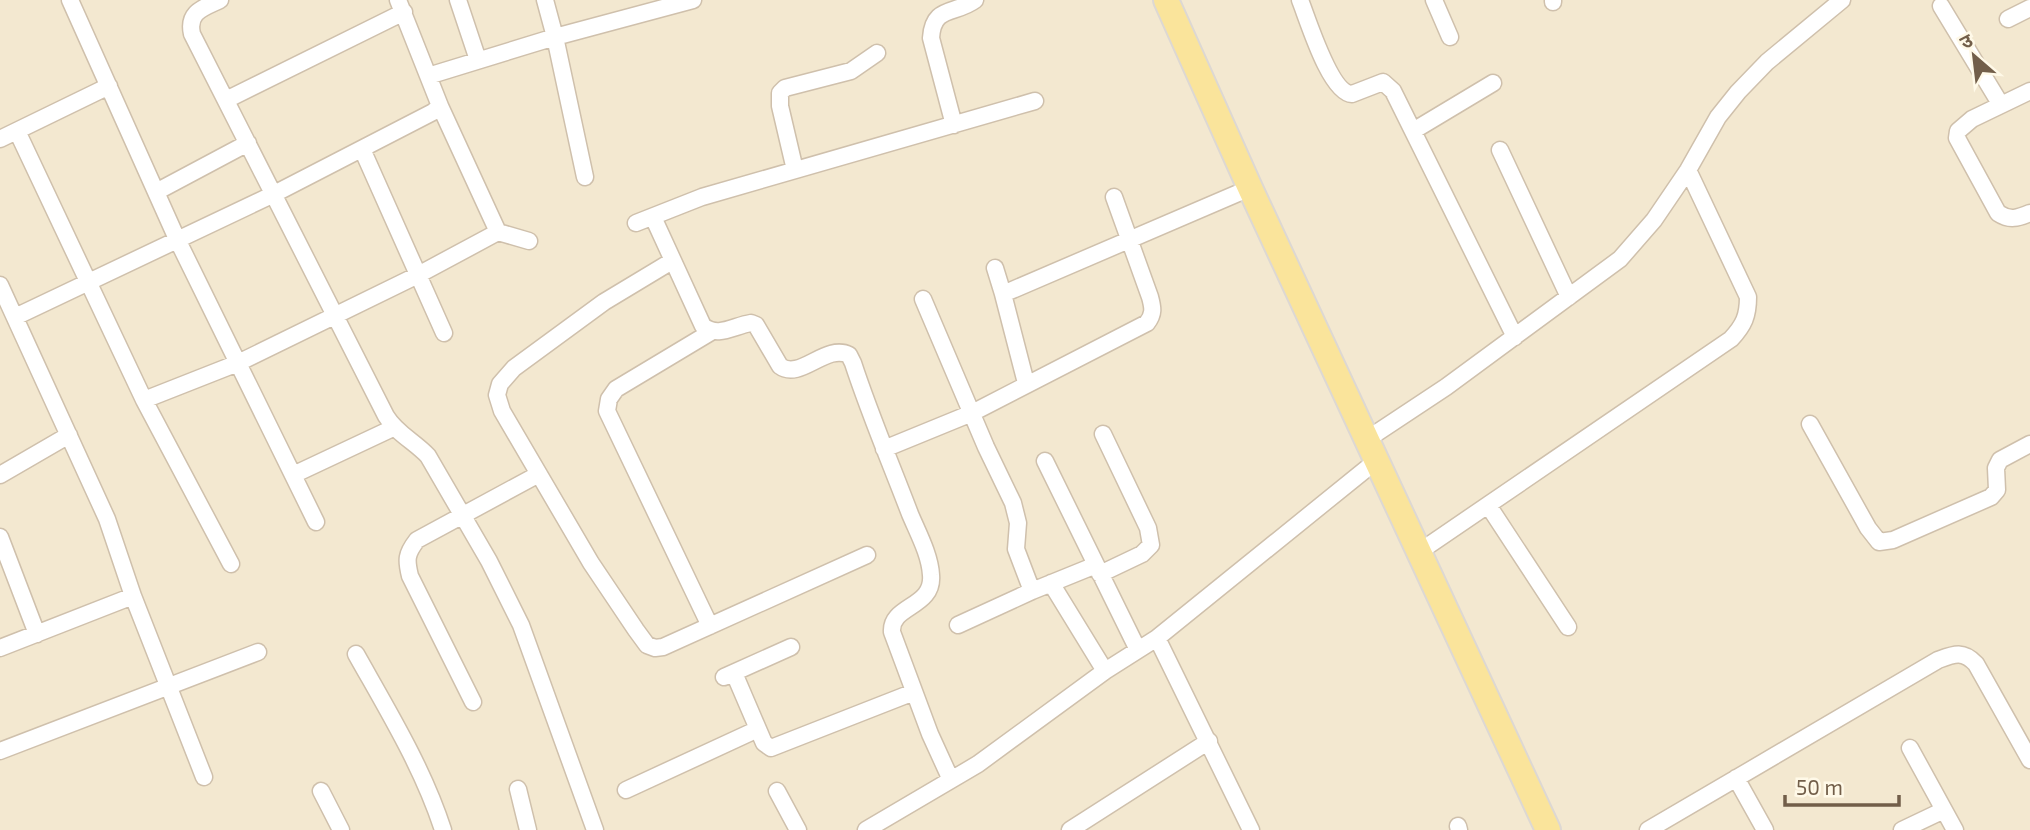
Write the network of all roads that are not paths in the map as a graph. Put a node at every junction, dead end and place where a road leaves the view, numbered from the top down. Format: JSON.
{"nodes":[{"id":1,"x":70,"y":0,"type":"edge"},
{"id":2,"x":219,"y":0,"type":"edge"},
{"id":3,"x":458,"y":0,"type":"edge"},
{"id":4,"x":545,"y":0,"type":"edge"},
{"id":5,"x":693,"y":0,"type":"edge"},
{"id":6,"x":975,"y":0,"type":"edge"},
{"id":7,"x":1300,"y":0,"type":"edge"},
{"id":8,"x":1434,"y":0,"type":"edge"},
{"id":9,"x":1842,"y":0,"type":"edge"},
{"id":10,"x":1168,"y":1,"type":"edge"},
{"id":11,"x":658,"y":5,"type":"edge"},
{"id":12,"x":401,"y":6,"type":"edge"},
{"id":13,"x":1941,"y":6,"type":"dead end"},
{"id":14,"x":2030,"y":8,"type":"edge"},
{"id":15,"x":2008,"y":19,"type":"dead end"},
{"id":16,"x":555,"y":37,"type":"junction"},
{"id":17,"x":1450,"y":37,"type":"dead end"},
{"id":18,"x":877,"y":53,"type":"dead end"},
{"id":19,"x":478,"y":60,"type":"junction"},
{"id":20,"x":428,"y":76,"type":"junction"},
{"id":21,"x":1493,"y":83,"type":"dead end"},
{"id":22,"x":108,"y":86,"type":"junction"},
{"id":23,"x":2030,"y":91,"type":"edge"},
{"id":24,"x":226,"y":100,"type":"junction"},
{"id":25,"x":1035,"y":101,"type":"dead end"},
{"id":26,"x":2001,"y":105,"type":"junction"},
{"id":27,"x":440,"y":106,"type":"junction"},
{"id":28,"x":954,"y":125,"type":"junction"},
{"id":29,"x":17,"y":131,"type":"junction"},
{"id":30,"x":1413,"y":131,"type":"junction"},
{"id":31,"x":0,"y":139,"type":"edge"},
{"id":32,"x":248,"y":143,"type":"junction"},
{"id":33,"x":362,"y":149,"type":"junction"},
{"id":34,"x":1500,"y":150,"type":"dead end"},
{"id":35,"x":795,"y":170,"type":"junction"},
{"id":36,"x":1688,"y":170,"type":"junction"},
{"id":37,"x":585,"y":177,"type":"dead end"},
{"id":38,"x":1250,"y":188,"type":"junction"},
{"id":39,"x":156,"y":192,"type":"junction"},
{"id":40,"x":274,"y":194,"type":"junction"},
{"id":41,"x":1114,"y":197,"type":"dead end"},
{"id":42,"x":2030,"y":213,"type":"edge"},
{"id":43,"x":653,"y":217,"type":"junction"},
{"id":44,"x":636,"y":223,"type":"dead end"},
{"id":45,"x":498,"y":232,"type":"junction"},
{"id":46,"x":177,"y":239,"type":"junction"},
{"id":47,"x":529,"y":241,"type":"dead end"},
{"id":48,"x":1129,"y":241,"type":"junction"},
{"id":49,"x":672,"y":261,"type":"junction"},
{"id":50,"x":995,"y":268,"type":"dead end"},
{"id":51,"x":418,"y":275,"type":"junction"},
{"id":52,"x":89,"y":282,"type":"junction"},
{"id":53,"x":0,"y":285,"type":"edge"},
{"id":54,"x":1003,"y":294,"type":"junction"},
{"id":55,"x":1569,"y":297,"type":"junction"},
{"id":56,"x":923,"y":299,"type":"dead end"},
{"id":57,"x":334,"y":316,"type":"junction"},
{"id":58,"x":15,"y":317,"type":"junction"},
{"id":59,"x":711,"y":332,"type":"junction"},
{"id":60,"x":444,"y":333,"type":"dead end"},
{"id":61,"x":1515,"y":337,"type":"junction"},
{"id":62,"x":238,"y":363,"type":"junction"},
{"id":63,"x":1026,"y":383,"type":"junction"},
{"id":64,"x":144,"y":400,"type":"junction"},
{"id":65,"x":972,"y":413,"type":"junction"},
{"id":66,"x":1810,"y":424,"type":"dead end"},
{"id":67,"x":393,"y":428,"type":"junction"},
{"id":68,"x":1103,"y":434,"type":"dead end"},
{"id":69,"x":69,"y":435,"type":"junction"},
{"id":70,"x":2030,"y":444,"type":"edge"},
{"id":71,"x":884,"y":449,"type":"junction"},
{"id":72,"x":1371,"y":451,"type":"junction"},
{"id":73,"x":1045,"y":461,"type":"dead end"},
{"id":74,"x":539,"y":474,"type":"junction"},
{"id":75,"x":0,"y":475,"type":"edge"},
{"id":76,"x":293,"y":475,"type":"junction"},
{"id":77,"x":1488,"y":505,"type":"junction"},
{"id":78,"x":462,"y":514,"type":"junction"},
{"id":79,"x":316,"y":522,"type":"dead end"},
{"id":80,"x":0,"y":537,"type":"edge"},
{"id":81,"x":1419,"y":552,"type":"junction"},
{"id":82,"x":867,"y":555,"type":"dead end"},
{"id":83,"x":231,"y":564,"type":"dead end"},
{"id":84,"x":1098,"y":569,"type":"junction"},
{"id":85,"x":1051,"y":583,"type":"junction"},
{"id":86,"x":1032,"y":591,"type":"junction"},
{"id":87,"x":133,"y":596,"type":"junction"},
{"id":88,"x":958,"y":625,"type":"dead end"},
{"id":89,"x":710,"y":626,"type":"junction"},
{"id":90,"x":1567,"y":627,"type":"dead end"},
{"id":91,"x":37,"y":634,"type":"junction"},
{"id":92,"x":1157,"y":638,"type":"junction"},
{"id":93,"x":791,"y":647,"type":"dead end"},
{"id":94,"x":0,"y":648,"type":"edge"},
{"id":95,"x":1138,"y":650,"type":"junction"},
{"id":96,"x":258,"y":652,"type":"dead end"},
{"id":97,"x":356,"y":654,"type":"dead end"},
{"id":98,"x":1105,"y":671,"type":"junction"},
{"id":99,"x":168,"y":685,"type":"junction"},
{"id":100,"x":914,"y":692,"type":"junction"},
{"id":101,"x":473,"y":702,"type":"dead end"},
{"id":102,"x":758,"y":729,"type":"junction"},
{"id":103,"x":1209,"y":741,"type":"junction"},
{"id":104,"x":1910,"y":748,"type":"dead end"},
{"id":105,"x":0,"y":751,"type":"edge"},
{"id":106,"x":2030,"y":760,"type":"edge"},
{"id":107,"x":204,"y":777,"type":"dead end"},
{"id":108,"x":1736,"y":778,"type":"junction"},
{"id":109,"x":951,"y":780,"type":"junction"},
{"id":110,"x":518,"y":789,"type":"dead end"},
{"id":111,"x":626,"y":790,"type":"dead end"},
{"id":112,"x":321,"y":791,"type":"dead end"},
{"id":113,"x":777,"y":791,"type":"dead end"},
{"id":114,"x":1944,"y":810,"type":"junction"},
{"id":115,"x":1249,"y":829,"type":"edge"},
{"id":116,"x":341,"y":830,"type":"edge"},
{"id":117,"x":443,"y":830,"type":"edge"},
{"id":118,"x":528,"y":830,"type":"edge"},
{"id":119,"x":595,"y":830,"type":"edge"},
{"id":120,"x":798,"y":830,"type":"edge"},
{"id":121,"x":867,"y":830,"type":"edge"},
{"id":122,"x":1070,"y":830,"type":"edge"},
{"id":123,"x":1548,"y":830,"type":"edge"},
{"id":124,"x":1648,"y":830,"type":"edge"},
{"id":125,"x":1765,"y":830,"type":"edge"},
{"id":126,"x":1902,"y":830,"type":"edge"},
{"id":127,"x":1955,"y":830,"type":"edge"}],
"edges":[{"from":1,"to":22,"type":"street"},
{"from":2,"to":24,"type":"street"},
{"from":3,"to":19,"type":"street"},
{"from":4,"to":16,"type":"street"},
{"from":5,"to":11,"type":"street"},
{"from":6,"to":28,"type":"street"},
{"from":7,"to":30,"type":"street"},
{"from":8,"to":17,"type":"street"},
{"from":9,"to":36,"type":"street"},
{"from":10,"to":38,"type":"main road"},
{"from":11,"to":16,"type":"street"},
{"from":12,"to":20,"type":"street"},
{"from":12,"to":24,"type":"street"},
{"from":13,"to":26,"type":"street"},
{"from":14,"to":15,"type":"street"},
{"from":16,"to":19,"type":"street"},
{"from":16,"to":37,"type":"street"},
{"from":18,"to":35,"type":"street"},
{"from":19,"to":20,"type":"street"},
{"from":20,"to":27,"type":"street"},
{"from":21,"to":30,"type":"street"},
{"from":22,"to":29,"type":"street"},
{"from":22,"to":39,"type":"street"},
{"from":23,"to":26,"type":"street"},
{"from":24,"to":32,"type":"street"},
{"from":25,"to":28,"type":"street"},
{"from":26,"to":42,"type":"street"},
{"from":27,"to":33,"type":"street"},
{"from":27,"to":45,"type":"street"},
{"from":28,"to":35,"type":"street"},
{"from":29,"to":31,"type":"street"},
{"from":29,"to":52,"type":"street"},
{"from":30,"to":61,"type":"street"},
{"from":32,"to":39,"type":"street"},
{"from":32,"to":40,"type":"street"},
{"from":33,"to":40,"type":"street"},
{"from":33,"to":51,"type":"street"},
{"from":34,"to":55,"type":"street"},
{"from":35,"to":43,"type":"street"},
{"from":36,"to":55,"type":"street"},
{"from":36,"to":77,"type":"street"},
{"from":38,"to":48,"type":"street"},
{"from":38,"to":72,"type":"main road"},
{"from":39,"to":46,"type":"street"},
{"from":40,"to":46,"type":"street"},
{"from":40,"to":57,"type":"street"},
{"from":41,"to":48,"type":"street"},
{"from":43,"to":44,"type":"street"},
{"from":43,"to":49,"type":"street"},
{"from":45,"to":47,"type":"street"},
{"from":45,"to":51,"type":"street"},
{"from":46,"to":52,"type":"street"},
{"from":46,"to":62,"type":"street"},
{"from":48,"to":54,"type":"street"},
{"from":48,"to":63,"type":"street"},
{"from":49,"to":59,"type":"street"},
{"from":49,"to":74,"type":"street"},
{"from":50,"to":54,"type":"street"},
{"from":51,"to":57,"type":"street"},
{"from":51,"to":60,"type":"street"},
{"from":52,"to":58,"type":"street"},
{"from":52,"to":64,"type":"street"},
{"from":53,"to":58,"type":"street"},
{"from":54,"to":63,"type":"street"},
{"from":55,"to":61,"type":"street"},
{"from":56,"to":65,"type":"street"},
{"from":57,"to":62,"type":"street"},
{"from":57,"to":67,"type":"street"},
{"from":58,"to":69,"type":"street"},
{"from":59,"to":71,"type":"street"},
{"from":59,"to":89,"type":"street"},
{"from":61,"to":72,"type":"street"},
{"from":62,"to":64,"type":"street"},
{"from":62,"to":76,"type":"street"},
{"from":63,"to":65,"type":"street"},
{"from":64,"to":83,"type":"street"},
{"from":65,"to":71,"type":"street"},
{"from":65,"to":86,"type":"street"},
{"from":66,"to":70,"type":"street"},
{"from":67,"to":76,"type":"street"},
{"from":67,"to":78,"type":"street"},
{"from":68,"to":84,"type":"street"},
{"from":69,"to":75,"type":"street"},
{"from":69,"to":87,"type":"street"},
{"from":71,"to":100,"type":"street"},
{"from":72,"to":81,"type":"main road"},
{"from":72,"to":92,"type":"street"},
{"from":73,"to":84,"type":"street"},
{"from":74,"to":78,"type":"street"},
{"from":74,"to":89,"type":"street"},
{"from":76,"to":79,"type":"street"},
{"from":77,"to":81,"type":"street"},
{"from":77,"to":90,"type":"street"},
{"from":78,"to":101,"type":"street"},
{"from":78,"to":119,"type":"street"},
{"from":80,"to":91,"type":"street"},
{"from":81,"to":123,"type":"main road"},
{"from":82,"to":89,"type":"street"},
{"from":84,"to":85,"type":"street"},
{"from":84,"to":95,"type":"street"},
{"from":85,"to":86,"type":"street"},
{"from":85,"to":98,"type":"street"},
{"from":86,"to":88,"type":"street"},
{"from":87,"to":91,"type":"street"},
{"from":87,"to":99,"type":"street"},
{"from":91,"to":94,"type":"street"},
{"from":92,"to":95,"type":"street"},
{"from":92,"to":103,"type":"street"},
{"from":93,"to":102,"type":"street"},
{"from":95,"to":98,"type":"street"},
{"from":96,"to":99,"type":"street"},
{"from":97,"to":117,"type":"street"},
{"from":98,"to":109,"type":"street"},
{"from":99,"to":105,"type":"street"},
{"from":99,"to":107,"type":"street"},
{"from":100,"to":102,"type":"street"},
{"from":100,"to":109,"type":"street"},
{"from":102,"to":111,"type":"street"},
{"from":103,"to":115,"type":"street"},
{"from":103,"to":122,"type":"street"},
{"from":104,"to":114,"type":"street"},
{"from":106,"to":108,"type":"street"},
{"from":108,"to":124,"type":"street"},
{"from":108,"to":125,"type":"street"},
{"from":109,"to":121,"type":"street"},
{"from":110,"to":118,"type":"street"},
{"from":112,"to":116,"type":"street"},
{"from":113,"to":120,"type":"street"},
{"from":114,"to":126,"type":"street"},
{"from":114,"to":127,"type":"street"}]}
